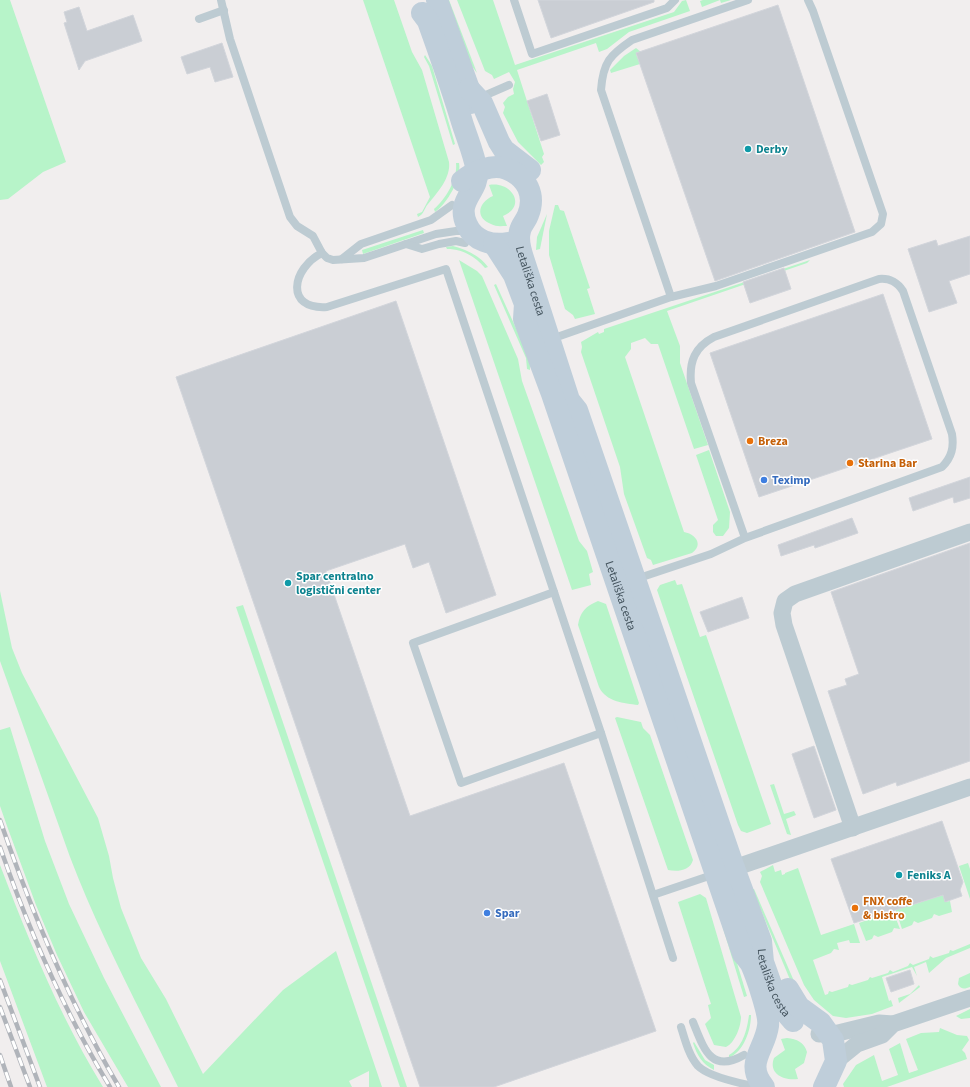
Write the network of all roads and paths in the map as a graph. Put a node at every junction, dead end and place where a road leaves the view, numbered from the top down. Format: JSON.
{"nodes":[{"id":1,"x":220,"y":0,"type":"edge"},
{"id":2,"x":514,"y":0,"type":"edge"},
{"id":3,"x":674,"y":0,"type":"edge"},
{"id":4,"x":748,"y":0,"type":"edge"},
{"id":5,"x":808,"y":0,"type":"edge"},
{"id":6,"x":425,"y":4,"type":"edge"},
{"id":7,"x":224,"y":10,"type":"junction"},
{"id":8,"x":199,"y":19,"type":"dead end"},
{"id":9,"x":509,"y":85,"type":"dead end"},
{"id":10,"x":473,"y":94,"type":"junction"},
{"id":11,"x":500,"y":166,"type":"junction"},
{"id":12,"x":469,"y":177,"type":"junction"},
{"id":13,"x":452,"y":205,"type":"junction"},
{"id":14,"x":464,"y":235,"type":"junction"},
{"id":15,"x":526,"y":236,"type":"junction"},
{"id":16,"x":406,"y":244,"type":"junction"},
{"id":17,"x":494,"y":244,"type":"junction"},
{"id":18,"x":322,"y":253,"type":"junction"},
{"id":19,"x":342,"y":259,"type":"junction"},
{"id":20,"x":671,"y":297,"type":"junction"},
{"id":21,"x":524,"y":319,"type":"junction"},
{"id":22,"x":556,"y":337,"type":"junction"},
{"id":23,"x":577,"y":410,"type":"junction"},
{"id":24,"x":970,"y":532,"type":"edge"},
{"id":25,"x":745,"y":538,"type":"junction"},
{"id":26,"x":635,"y":580,"type":"junction"},
{"id":27,"x":554,"y":592,"type":"junction"},
{"id":28,"x":601,"y":733,"type":"junction"},
{"id":29,"x":970,"y":787,"type":"edge"},
{"id":30,"x":853,"y":828,"type":"junction"},
{"id":31,"x":725,"y":871,"type":"junction"},
{"id":32,"x":653,"y":895,"type":"junction"},
{"id":33,"x":761,"y":941,"type":"junction"},
{"id":34,"x":673,"y":958,"type":"dead end"},
{"id":35,"x":970,"y":998,"type":"edge"},
{"id":36,"x":793,"y":1021,"type":"junction"},
{"id":37,"x":694,"y":1022,"type":"dead end"},
{"id":38,"x":893,"y":1024,"type":"junction"},
{"id":39,"x":681,"y":1027,"type":"dead end"},
{"id":40,"x":823,"y":1033,"type":"junction"},
{"id":41,"x":755,"y":1039,"type":"junction"},
{"id":42,"x":836,"y":1061,"type":"junction"},
{"id":43,"x":755,"y":1086,"type":"edge"},
{"id":44,"x":821,"y":1087,"type":"edge"}],
"edges":[{"from":1,"to":7,"type":"lane"},
{"from":2,"to":3,"type":"lane"},
{"from":4,"to":20,"type":"lane"},
{"from":5,"to":20,"type":"lane"},
{"from":6,"to":10,"type":"main road","name":"Letališka cesta"},
{"from":6,"to":12,"type":"main road","name":"Letališka cesta"},
{"from":7,"to":8,"type":"lane"},
{"from":7,"to":18,"type":"lane"},
{"from":9,"to":10,"type":"lane"},
{"from":10,"to":11,"type":"main road","name":"Letališka cesta"},
{"from":10,"to":15,"type":"main road","name":"Letališka cesta"},
{"from":11,"to":12,"type":"main road"},
{"from":11,"to":15,"type":"main road","name":"Letališka cesta"},
{"from":12,"to":13,"type":"main road","name":"Letališka cesta"},
{"from":12,"to":14,"type":"main road","name":"Letališka cesta"},
{"from":13,"to":14,"type":"main road","name":"Letališka cesta"},
{"from":13,"to":19,"type":"lane"},
{"from":14,"to":16,"type":"lane"},
{"from":14,"to":16,"type":"lane"},
{"from":14,"to":17,"type":"main road"},
{"from":14,"to":21,"type":"main road","name":"Letališka cesta"},
{"from":15,"to":17,"type":"main road","name":"Letališka cesta"},
{"from":15,"to":22,"type":"main road","name":"Letališka cesta"},
{"from":15,"to":23,"type":"main road","name":"Letališka cesta"},
{"from":16,"to":19,"type":"lane"},
{"from":17,"to":21,"type":"main road","name":"Letališka cesta"},
{"from":18,"to":19,"type":"lane"},
{"from":18,"to":27,"type":"lane"},
{"from":20,"to":22,"type":"lane"},
{"from":21,"to":31,"type":"main road","name":"Letališka cesta"},
{"from":22,"to":23,"type":"main road","name":"Letališka cesta"},
{"from":23,"to":26,"type":"main road","name":"Letališka cesta"},
{"from":24,"to":30,"type":"street"},
{"from":25,"to":25,"type":"lane"},
{"from":25,"to":26,"type":"lane"},
{"from":26,"to":31,"type":"main road","name":"Letališka cesta"},
{"from":27,"to":28,"type":"lane"},
{"from":27,"to":28,"type":"lane"},
{"from":28,"to":32,"type":"lane"},
{"from":29,"to":30,"type":"street"},
{"from":30,"to":31,"type":"street"},
{"from":31,"to":32,"type":"lane"},
{"from":31,"to":33,"type":"main road","name":"Letališka cesta"},
{"from":31,"to":41,"type":"main road","name":"Letališka cesta"},
{"from":32,"to":34,"type":"lane"},
{"from":33,"to":36,"type":"main road","name":"Letališka cesta"},
{"from":33,"to":40,"type":"main road","name":"Letališka cesta"},
{"from":35,"to":38,"type":"street"},
{"from":36,"to":40,"type":"main road","name":"Letališka cesta"},
{"from":36,"to":41,"type":"main road","name":"Letališka cesta"},
{"from":37,"to":41,"type":"lane"},
{"from":38,"to":40,"type":"street"},
{"from":38,"to":42,"type":"street"},
{"from":39,"to":43,"type":"lane"},
{"from":40,"to":42,"type":"main road","name":"Letališka cesta"},
{"from":40,"to":44,"type":"main road","name":"Letališka cesta"},
{"from":41,"to":43,"type":"main road","name":"Letališka cesta"},
{"from":41,"to":43,"type":"main road","name":"Letališka cesta"},
{"from":42,"to":44,"type":"main road","name":"Letališka cesta"}]}
